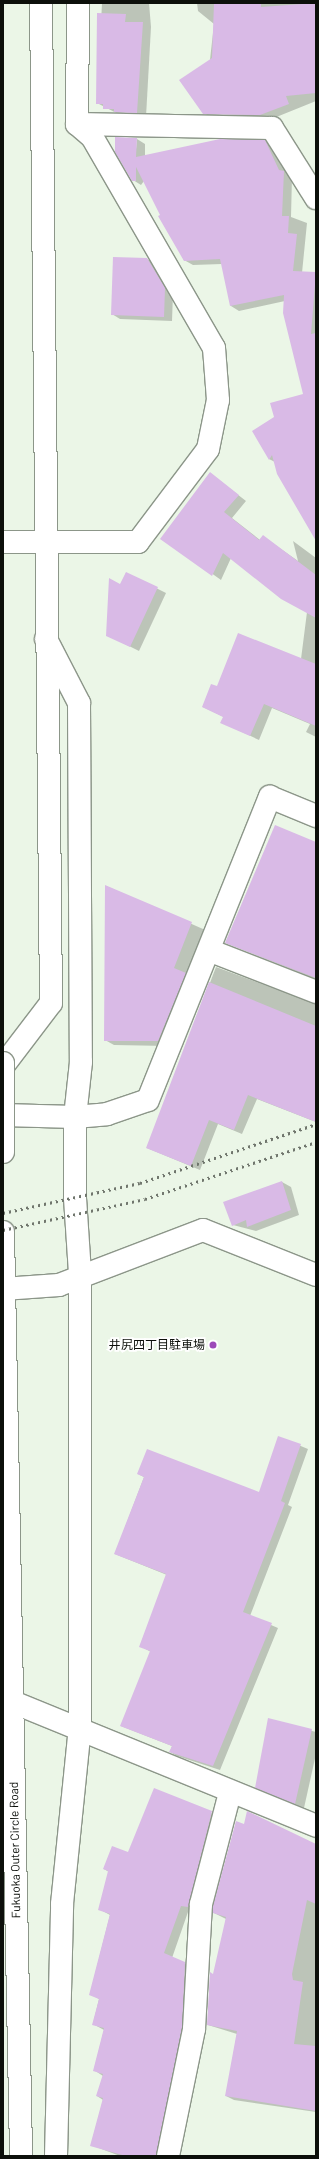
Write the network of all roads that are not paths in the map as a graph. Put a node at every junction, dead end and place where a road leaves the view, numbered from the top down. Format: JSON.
{"nodes":[{"id":1,"x":41,"y":3,"type":"edge"},
{"id":2,"x":78,"y":3,"type":"edge"},
{"id":3,"x":78,"y":124,"type":"junction"},
{"id":4,"x":316,"y":198,"type":"edge"},
{"id":5,"x":3,"y":542,"type":"edge"},
{"id":6,"x":45,"y":542,"type":"junction"},
{"id":7,"x":46,"y":639,"type":"junction"},
{"id":8,"x":316,"y":816,"type":"edge"},
{"id":9,"x":211,"y":951,"type":"junction"},
{"id":10,"x":316,"y":992,"type":"edge"},
{"id":11,"x":3,"y":1064,"type":"edge"},
{"id":12,"x":3,"y":1115,"type":"edge"},
{"id":13,"x":75,"y":1117,"type":"junction"},
{"id":14,"x":3,"y":1152,"type":"edge"},
{"id":15,"x":3,"y":1232,"type":"edge"},
{"id":16,"x":80,"y":1274,"type":"junction"},
{"id":17,"x":316,"y":1275,"type":"edge"},
{"id":18,"x":4,"y":1289,"type":"edge"},
{"id":19,"x":8,"y":1700,"type":"edge"},
{"id":20,"x":80,"y":1727,"type":"junction"},
{"id":21,"x":230,"y":1793,"type":"junction"},
{"id":22,"x":316,"y":1826,"type":"edge"},
{"id":23,"x":3,"y":1994,"type":"edge"},
{"id":24,"x":7,"y":2156,"type":"edge"},
{"id":25,"x":21,"y":2156,"type":"edge"},
{"id":26,"x":56,"y":2156,"type":"edge"},
{"id":27,"x":168,"y":2156,"type":"edge"}],
"edges":[{"from":1,"to":6,"type":"main road"},
{"from":2,"to":3,"type":"main road"},
{"from":3,"to":4,"type":"main road"},
{"from":3,"to":6,"type":"main road"},
{"from":5,"to":6,"type":"main road"},
{"from":6,"to":7,"type":"main road"},
{"from":7,"to":11,"type":"main road"},
{"from":7,"to":13,"type":"main road"},
{"from":8,"to":9,"type":"main road"},
{"from":9,"to":10,"type":"main road"},
{"from":9,"to":13,"type":"main road"},
{"from":11,"to":14,"type":"main road","bridge":true},
{"from":12,"to":13,"type":"main road"},
{"from":13,"to":16,"type":"main road"},
{"from":15,"to":18,"type":"main road","name":"Fukuoka Outer Circle Road"},
{"from":16,"to":17,"type":"main road"},
{"from":16,"to":18,"type":"main road"},
{"from":16,"to":20,"type":"main road"},
{"from":18,"to":19,"type":"main road","name":"Fukuoka Outer Circle Road"},
{"from":19,"to":20,"type":"main road"},
{"from":19,"to":25,"type":"main road","name":"Fukuoka Outer Circle Road"},
{"from":20,"to":21,"type":"main road"},
{"from":20,"to":26,"type":"main road"},
{"from":21,"to":22,"type":"main road"},
{"from":21,"to":27,"type":"main road"},
{"from":23,"to":24,"type":"main road"}]}
